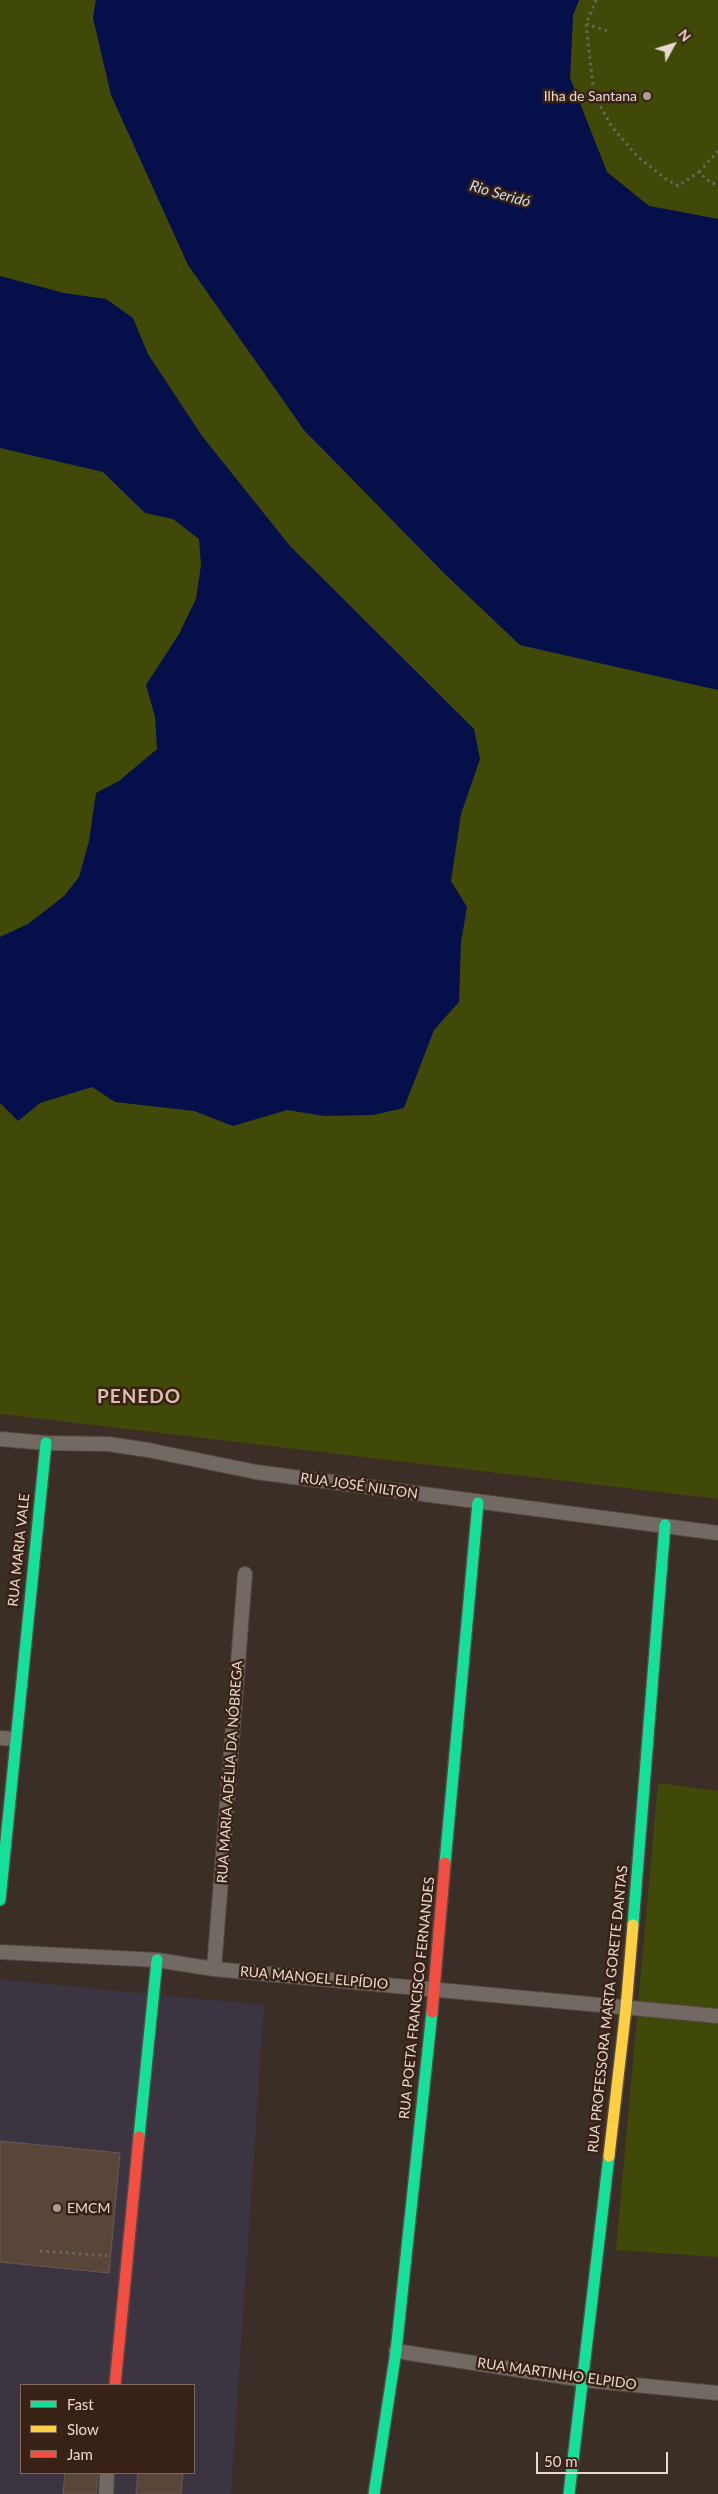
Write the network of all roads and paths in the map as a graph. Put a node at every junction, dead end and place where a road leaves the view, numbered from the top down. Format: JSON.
{"nodes":[{"id":1,"x":596,"y":0,"type":"edge"},
{"id":2,"x":586,"y":24,"type":"junction"},
{"id":3,"x":608,"y":31,"type":"dead end"},
{"id":4,"x":718,"y":151,"type":"edge"},
{"id":5,"x":699,"y":172,"type":"junction"},
{"id":6,"x":718,"y":184,"type":"edge"},
{"id":7,"x":0,"y":1439,"type":"edge"},
{"id":8,"x":46,"y":1443,"type":"junction"},
{"id":9,"x":478,"y":1503,"type":"junction"},
{"id":10,"x":666,"y":1525,"type":"junction"},
{"id":11,"x":718,"y":1533,"type":"edge"},
{"id":12,"x":245,"y":1574,"type":"dead end"},
{"id":13,"x":0,"y":1738,"type":"edge"},
{"id":14,"x":14,"y":1739,"type":"junction"},
{"id":15,"x":0,"y":1900,"type":"edge"},
{"id":16,"x":0,"y":1952,"type":"edge"},
{"id":17,"x":158,"y":1960,"type":"junction"},
{"id":18,"x":214,"y":1969,"type":"junction"},
{"id":19,"x":434,"y":1990,"type":"junction"},
{"id":20,"x":626,"y":2008,"type":"junction"},
{"id":21,"x":718,"y":2016,"type":"edge"},
{"id":22,"x":40,"y":2251,"type":"dead end"},
{"id":23,"x":128,"y":2258,"type":"junction"},
{"id":24,"x":396,"y":2351,"type":"junction"},
{"id":25,"x":584,"y":2380,"type":"junction"},
{"id":26,"x":115,"y":2384,"type":"edge"},
{"id":27,"x":718,"y":2393,"type":"edge"},
{"id":28,"x":107,"y":2474,"type":"edge"},
{"id":29,"x":106,"y":2494,"type":"edge"},
{"id":30,"x":374,"y":2494,"type":"edge"},
{"id":31,"x":569,"y":2494,"type":"edge"}],
"edges":[{"from":1,"to":2,"type":"path"},
{"from":2,"to":3,"type":"path"},
{"from":2,"to":5,"type":"path"},
{"from":4,"to":5,"type":"path"},
{"from":5,"to":6,"type":"path"},
{"from":7,"to":8,"type":"street","name":"RUA JOSÉ NILTON"},
{"from":8,"to":9,"type":"street","name":"RUA JOSÉ NILTON"},
{"from":8,"to":14,"type":"street","name":"RUA MARIA VALE"},
{"from":9,"to":10,"type":"street","name":"RUA JOSÉ NILTON"},
{"from":9,"to":19,"type":"street","name":"RUA POETA FRANCISCO FERNANDES"},
{"from":10,"to":11,"type":"street","name":"RUA JOSÉ NILTON"},
{"from":10,"to":20,"type":"street","name":"RUA PROFESSORA MARTA GORETE DANTAS"},
{"from":12,"to":18,"type":"street","name":"RUA MARIA ADÉLIA DA NÓBREGA"},
{"from":13,"to":14,"type":"street"},
{"from":14,"to":15,"type":"street","name":"RUA MARIA VALE"},
{"from":16,"to":17,"type":"street","name":"RUA MANOEL ELPÍDIO"},
{"from":17,"to":18,"type":"street","name":"RUA MANOEL ELPÍDIO"},
{"from":17,"to":23,"type":"street"},
{"from":18,"to":19,"type":"street","name":"RUA MANOEL ELPÍDIO"},
{"from":19,"to":20,"type":"street","name":"RUA MANOEL ELPÍDIO"},
{"from":19,"to":24,"type":"street","name":"RUA POETA FRANCISCO FERNANDES"},
{"from":20,"to":21,"type":"street","name":"RUA MANOEL ELPÍDIO"},
{"from":20,"to":25,"type":"street","name":"RUA PROFESSORA MARTA GORETE DANTAS"},
{"from":22,"to":23,"type":"path"},
{"from":23,"to":26,"type":"street"},
{"from":24,"to":25,"type":"street","name":"RUA MARTINHO ELPIDO"},
{"from":24,"to":30,"type":"street","name":"RUA POETA FRANCISCO FERNANDES"},
{"from":25,"to":27,"type":"street","name":"RUA MARTINHO ELPIDO"},
{"from":25,"to":31,"type":"street","name":"RUA PROFESSORA MARTA GORETE DANTAS"},
{"from":28,"to":29,"type":"street"}]}
